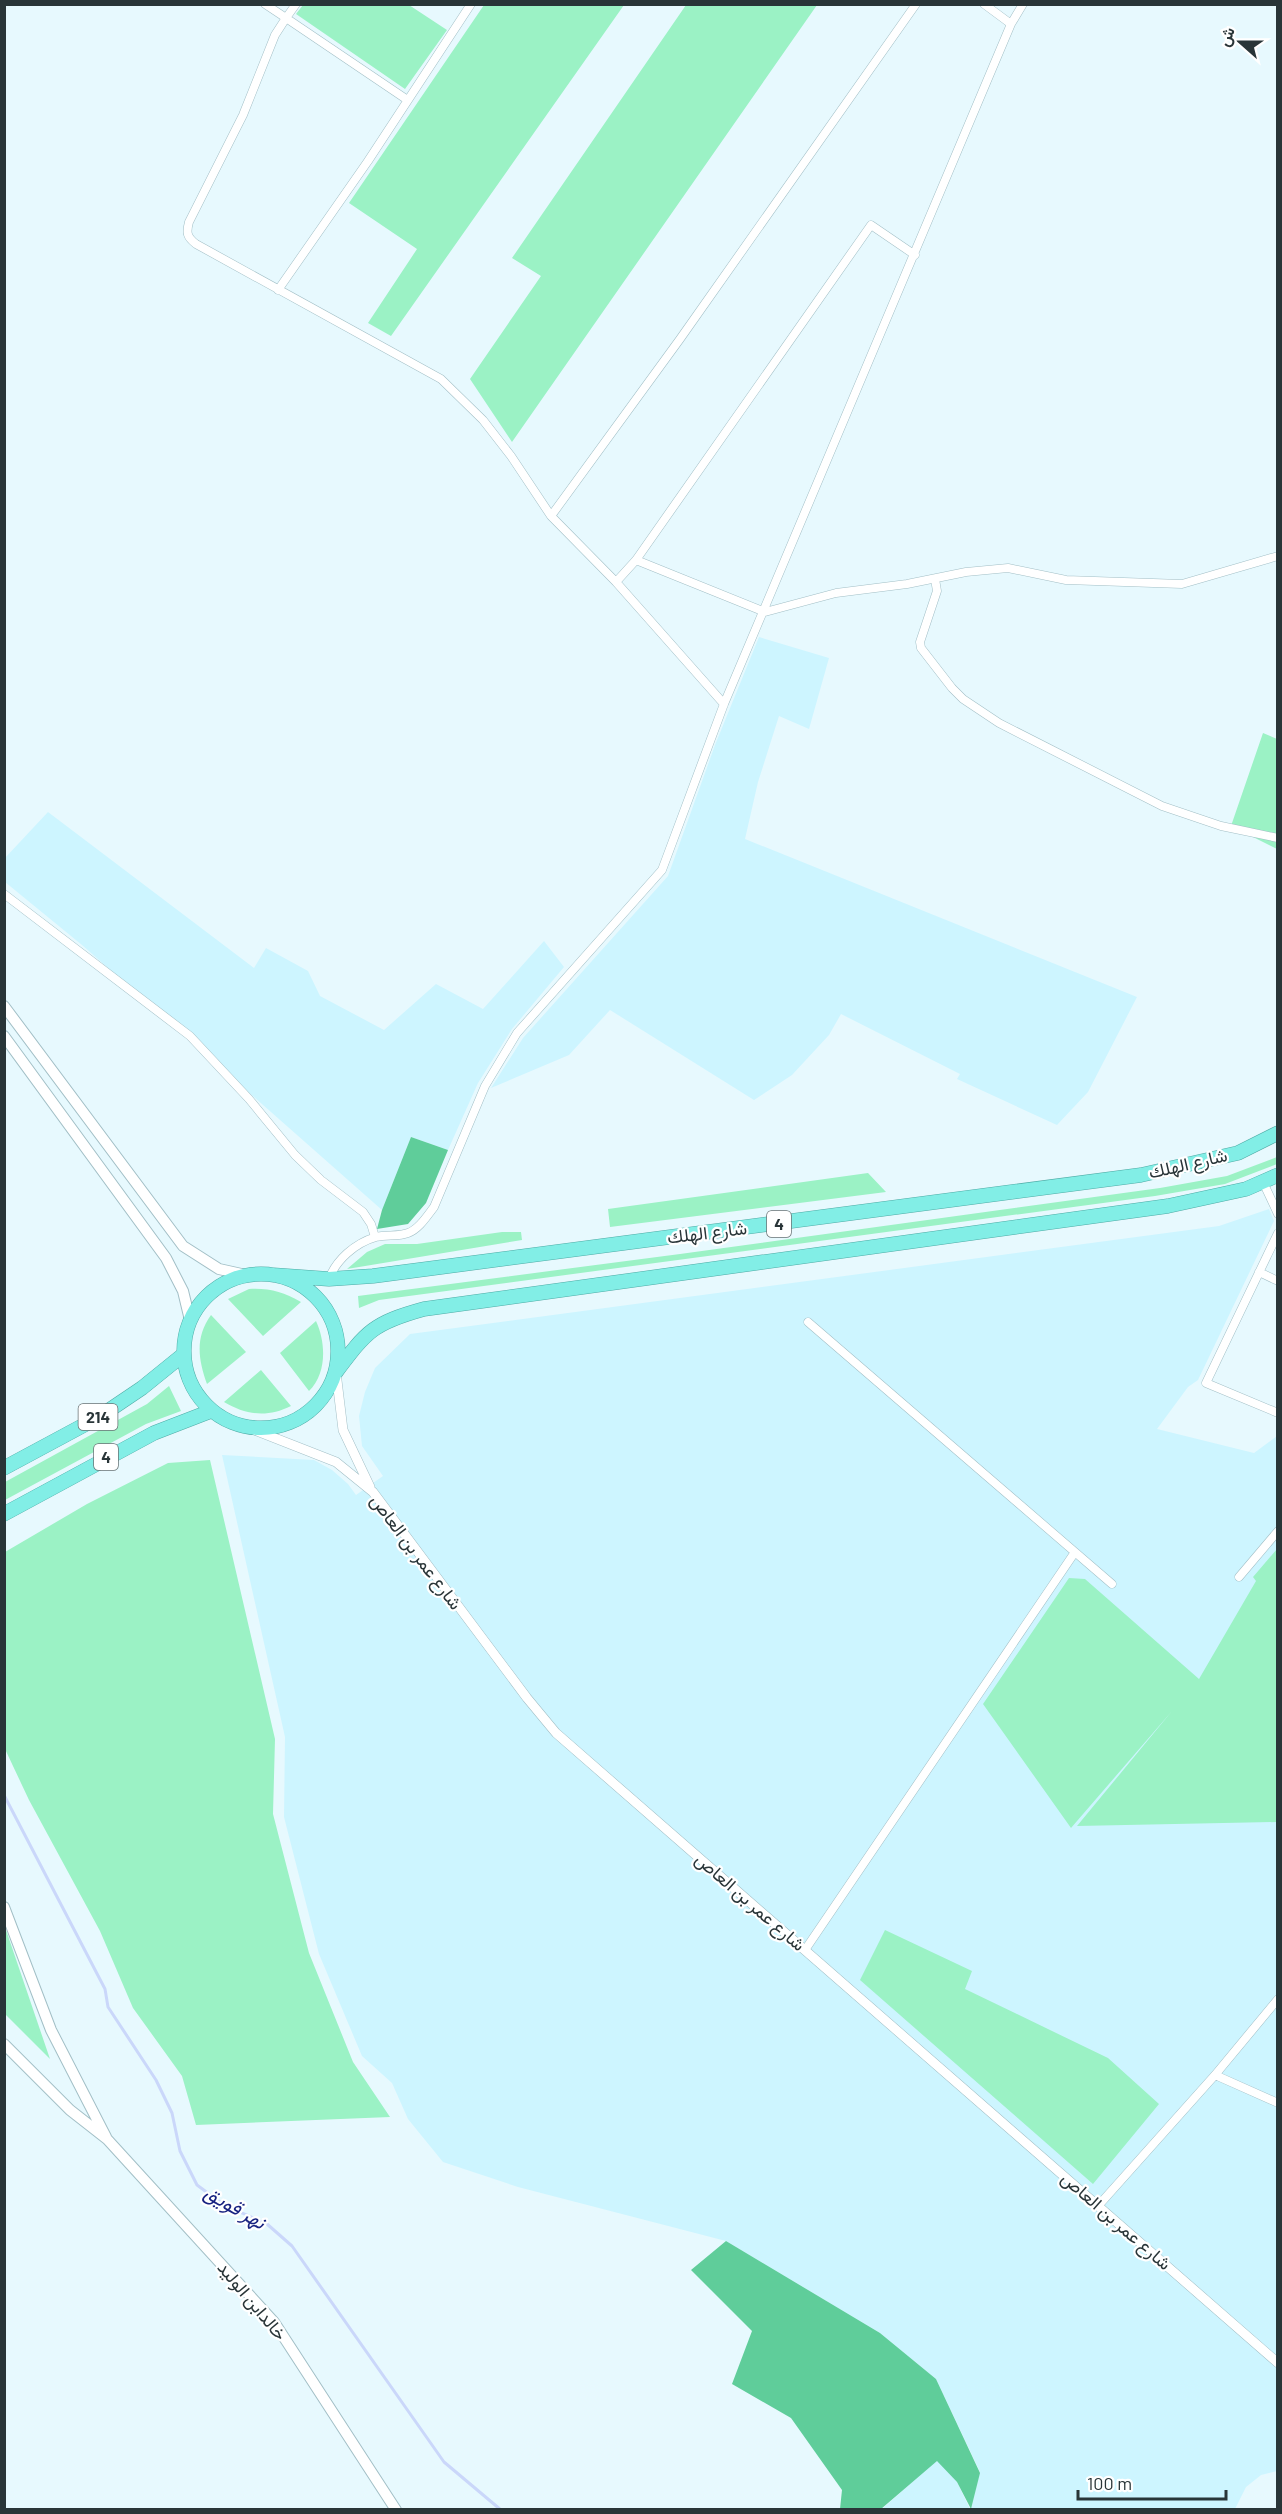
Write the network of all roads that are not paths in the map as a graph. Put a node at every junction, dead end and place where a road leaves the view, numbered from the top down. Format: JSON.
{"nodes":[{"id":1,"x":265,"y":4,"type":"edge"},
{"id":2,"x":296,"y":4,"type":"edge"},
{"id":3,"x":471,"y":4,"type":"edge"},
{"id":4,"x":916,"y":4,"type":"edge"},
{"id":5,"x":984,"y":4,"type":"edge"},
{"id":6,"x":1023,"y":4,"type":"edge"},
{"id":7,"x":286,"y":18,"type":"junction"},
{"id":8,"x":1011,"y":24,"type":"junction"},
{"id":9,"x":406,"y":99,"type":"junction"},
{"id":10,"x":915,"y":255,"type":"junction"},
{"id":11,"x":278,"y":290,"type":"junction"},
{"id":12,"x":552,"y":516,"type":"junction"},
{"id":13,"x":1278,"y":556,"type":"edge"},
{"id":14,"x":636,"y":560,"type":"junction"},
{"id":15,"x":935,"y":579,"type":"junction"},
{"id":16,"x":616,"y":582,"type":"junction"},
{"id":17,"x":765,"y":612,"type":"junction"},
{"id":18,"x":724,"y":704,"type":"junction"},
{"id":19,"x":1278,"y":838,"type":"edge"},
{"id":20,"x":4,"y":894,"type":"edge"},
{"id":21,"x":4,"y":1006,"type":"edge"},
{"id":22,"x":4,"y":1036,"type":"edge"},
{"id":23,"x":1278,"y":1133,"type":"edge"},
{"id":24,"x":1278,"y":1175,"type":"edge"},
{"id":25,"x":1263,"y":1182,"type":"junction"},
{"id":26,"x":1278,"y":1214,"type":"edge"},
{"id":27,"x":1278,"y":1233,"type":"edge"},
{"id":28,"x":375,"y":1237,"type":"junction"},
{"id":29,"x":1259,"y":1272,"type":"junction"},
{"id":30,"x":246,"y":1275,"type":"junction"},
{"id":31,"x":273,"y":1275,"type":"junction"},
{"id":32,"x":329,"y":1279,"type":"junction"},
{"id":33,"x":1278,"y":1281,"type":"edge"},
{"id":34,"x":190,"y":1320,"type":"junction"},
{"id":35,"x":808,"y":1322,"type":"dead end"},
{"id":36,"x":184,"y":1354,"type":"junction"},
{"id":37,"x":336,"y":1372,"type":"junction"},
{"id":38,"x":211,"y":1411,"type":"junction"},
{"id":39,"x":1278,"y":1413,"type":"edge"},
{"id":40,"x":249,"y":1428,"type":"junction"},
{"id":41,"x":4,"y":1468,"type":"edge"},
{"id":42,"x":373,"y":1492,"type":"junction"},
{"id":43,"x":4,"y":1514,"type":"edge"},
{"id":44,"x":1278,"y":1531,"type":"edge"},
{"id":45,"x":1074,"y":1552,"type":"junction"},
{"id":46,"x":1239,"y":1577,"type":"dead end"},
{"id":47,"x":1112,"y":1584,"type":"dead end"},
{"id":48,"x":4,"y":1907,"type":"edge"},
{"id":49,"x":805,"y":1950,"type":"junction"},
{"id":50,"x":1278,"y":1999,"type":"edge"},
{"id":51,"x":4,"y":2044,"type":"edge"},
{"id":52,"x":1215,"y":2075,"type":"junction"},
{"id":53,"x":1278,"y":2103,"type":"edge"},
{"id":54,"x":107,"y":2139,"type":"junction"},
{"id":55,"x":1098,"y":2206,"type":"junction"},
{"id":56,"x":1278,"y":2363,"type":"edge"},
{"id":57,"x":396,"y":2510,"type":"edge"}],
"edges":[{"from":1,"to":7,"type":"street"},
{"from":2,"to":7,"type":"street"},
{"from":3,"to":9,"type":"street"},
{"from":4,"to":12,"type":"street"},
{"from":5,"to":8,"type":"street"},
{"from":6,"to":8,"type":"street"},
{"from":7,"to":9,"type":"street"},
{"from":7,"to":11,"type":"street"},
{"from":8,"to":10,"type":"street"},
{"from":9,"to":11,"type":"street"},
{"from":10,"to":14,"type":"street"},
{"from":10,"to":17,"type":"street"},
{"from":11,"to":12,"type":"street"},
{"from":12,"to":16,"type":"street"},
{"from":13,"to":15,"type":"street"},
{"from":14,"to":16,"type":"street"},
{"from":14,"to":17,"type":"street"},
{"from":15,"to":17,"type":"street"},
{"from":15,"to":19,"type":"street"},
{"from":16,"to":18,"type":"street"},
{"from":17,"to":18,"type":"street"},
{"from":18,"to":28,"type":"street"},
{"from":20,"to":28,"type":"street"},
{"from":21,"to":30,"type":"main road"},
{"from":22,"to":34,"type":"main road"},
{"from":23,"to":32,"type":"highway","name":"شارع الهلك","number":"4"},
{"from":24,"to":25,"type":"highway","name":"شارع الهلك","number":"4"},
{"from":25,"to":26,"type":"street"},
{"from":25,"to":37,"type":"highway","name":"شارع الهلك","number":"4"},
{"from":27,"to":29,"type":"street"},
{"from":28,"to":32,"type":"street"},
{"from":29,"to":33,"type":"street"},
{"from":29,"to":39,"type":"street"},
{"from":30,"to":31,"type":"highway"},
{"from":30,"to":34,"type":"highway"},
{"from":31,"to":32,"type":"highway","name":"شارع الهلك","number":"4"},
{"from":31,"to":37,"type":"highway"},
{"from":34,"to":36,"type":"highway"},
{"from":35,"to":45,"type":"street"},
{"from":36,"to":38,"type":"highway"},
{"from":36,"to":41,"type":"highway","number":"214"},
{"from":37,"to":40,"type":"highway"},
{"from":37,"to":42,"type":"street"},
{"from":38,"to":40,"type":"highway"},
{"from":38,"to":43,"type":"highway","number":"4"},
{"from":40,"to":42,"type":"street","name":"شارع عمر بن العاص"},
{"from":42,"to":49,"type":"street","name":"شارع عمر بن العاص"},
{"from":44,"to":46,"type":"street"},
{"from":45,"to":47,"type":"street"},
{"from":45,"to":49,"type":"street"},
{"from":48,"to":54,"type":"main road"},
{"from":49,"to":55,"type":"street","name":"شارع عمر بن العاص"},
{"from":50,"to":52,"type":"street"},
{"from":51,"to":54,"type":"main road"},
{"from":52,"to":53,"type":"street"},
{"from":52,"to":55,"type":"street"},
{"from":54,"to":57,"type":"main road","name":"خالدابن الوليد"},
{"from":55,"to":56,"type":"street","name":"شارع عمر بن العاص"}]}
